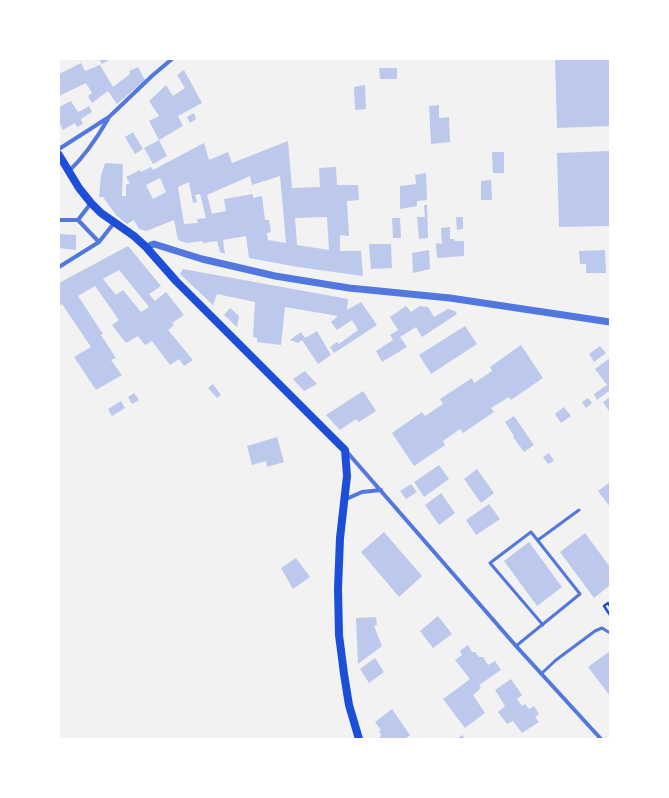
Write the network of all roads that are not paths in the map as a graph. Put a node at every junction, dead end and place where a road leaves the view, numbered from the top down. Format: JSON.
{"nodes":[{"id":1,"x":172,"y":59,"type":"edge"},
{"id":2,"x":109,"y":117,"type":"junction"},
{"id":3,"x":59,"y":149,"type":"edge"},
{"id":4,"x":59,"y":155,"type":"edge"},
{"id":5,"x":69,"y":171,"type":"junction"},
{"id":6,"x":91,"y":203,"type":"junction"},
{"id":7,"x":59,"y":220,"type":"edge"},
{"id":8,"x":78,"y":220,"type":"junction"},
{"id":9,"x":114,"y":223,"type":"junction"},
{"id":10,"x":99,"y":242,"type":"junction"},
{"id":11,"x":146,"y":247,"type":"junction"},
{"id":12,"x":59,"y":267,"type":"edge"},
{"id":13,"x":610,"y":322,"type":"edge"},
{"id":14,"x":345,"y":450,"type":"junction"},
{"id":15,"x":381,"y":490,"type":"junction"},
{"id":16,"x":343,"y":500,"type":"junction"},
{"id":17,"x":579,"y":510,"type":"dead end"},
{"id":18,"x":538,"y":540,"type":"junction"},
{"id":19,"x":543,"y":625,"type":"junction"},
{"id":20,"x":610,"y":633,"type":"edge"},
{"id":21,"x":516,"y":646,"type":"junction"},
{"id":22,"x":541,"y":674,"type":"junction"},
{"id":23,"x":360,"y":739,"type":"edge"},
{"id":24,"x":601,"y":739,"type":"edge"}],
"edges":[{"from":1,"to":2,"type":"street"},
{"from":2,"to":3,"type":"street"},
{"from":2,"to":5,"type":"street"},
{"from":4,"to":5,"type":"main road"},
{"from":5,"to":6,"type":"main road"},
{"from":6,"to":8,"type":"street"},
{"from":6,"to":9,"type":"main road"},
{"from":7,"to":8,"type":"street"},
{"from":8,"to":10,"type":"street"},
{"from":9,"to":10,"type":"street"},
{"from":9,"to":11,"type":"main road"},
{"from":10,"to":12,"type":"street"},
{"from":11,"to":13,"type":"street"},
{"from":11,"to":14,"type":"main road"},
{"from":14,"to":15,"type":"street"},
{"from":14,"to":16,"type":"main road"},
{"from":15,"to":16,"type":"street"},
{"from":15,"to":21,"type":"street"},
{"from":16,"to":23,"type":"main road"},
{"from":17,"to":18,"type":"lane"},
{"from":18,"to":19,"type":"lane"},
{"from":18,"to":19,"type":"lane"},
{"from":19,"to":21,"type":"lane"},
{"from":20,"to":22,"type":"lane"},
{"from":21,"to":22,"type":"street"},
{"from":22,"to":24,"type":"street"}]}
